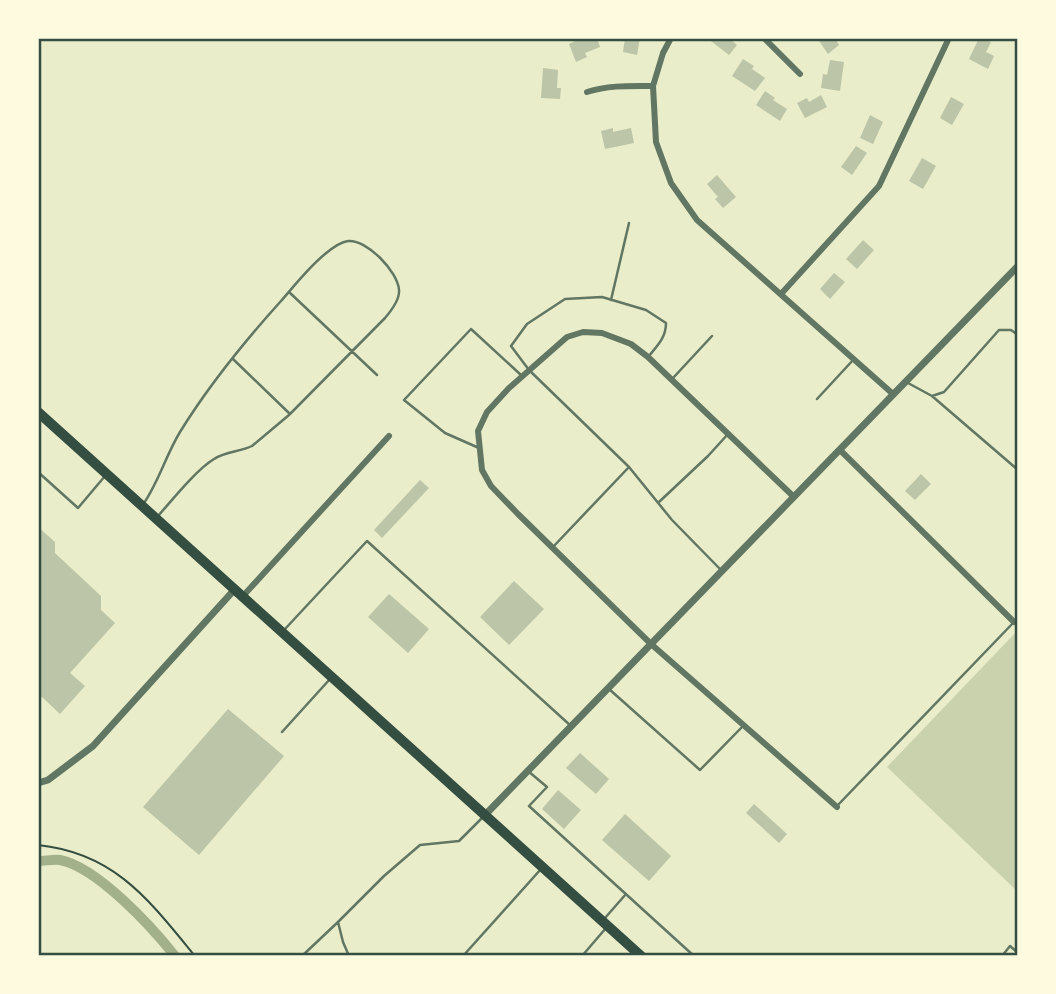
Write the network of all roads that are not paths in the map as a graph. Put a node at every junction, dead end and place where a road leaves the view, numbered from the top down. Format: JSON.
{"nodes":[{"id":1,"x":671,"y":38,"type":"edge"},
{"id":2,"x":764,"y":38,"type":"edge"},
{"id":3,"x":949,"y":38,"type":"edge"},
{"id":4,"x":800,"y":74,"type":"dead end"},
{"id":5,"x":653,"y":86,"type":"junction"},
{"id":6,"x":587,"y":92,"type":"dead end"},
{"id":7,"x":629,"y":223,"type":"dead end"},
{"id":8,"x":1017,"y":265,"type":"edge"},
{"id":9,"x":289,"y":292,"type":"junction"},
{"id":10,"x":781,"y":294,"type":"junction"},
{"id":11,"x":611,"y":300,"type":"junction"},
{"id":12,"x":1017,"y":335,"type":"edge"},
{"id":13,"x":712,"y":336,"type":"dead end"},
{"id":14,"x":352,"y":352,"type":"junction"},
{"id":15,"x":648,"y":357,"type":"junction"},
{"id":16,"x":233,"y":359,"type":"junction"},
{"id":17,"x":854,"y":359,"type":"junction"},
{"id":18,"x":529,"y":370,"type":"junction"},
{"id":19,"x":377,"y":375,"type":"dead end"},
{"id":20,"x":522,"y":376,"type":"junction"},
{"id":21,"x":671,"y":380,"type":"junction"},
{"id":22,"x":906,"y":381,"type":"junction"},
{"id":23,"x":893,"y":394,"type":"junction"},
{"id":24,"x":932,"y":396,"type":"junction"},
{"id":25,"x":817,"y":399,"type":"dead end"},
{"id":26,"x":38,"y":412,"type":"edge"},
{"id":27,"x":290,"y":414,"type":"junction"},
{"id":28,"x":728,"y":434,"type":"junction"},
{"id":29,"x":389,"y":436,"type":"dead end"},
{"id":30,"x":479,"y":447,"type":"junction"},
{"id":31,"x":839,"y":450,"type":"junction"},
{"id":32,"x":629,"y":467,"type":"junction"},
{"id":33,"x":1017,"y":470,"type":"edge"},
{"id":34,"x":38,"y":472,"type":"edge"},
{"id":35,"x":106,"y":474,"type":"junction"},
{"id":36,"x":794,"y":497,"type":"junction"},
{"id":37,"x":659,"y":502,"type":"junction"},
{"id":38,"x":142,"y":506,"type":"junction"},
{"id":39,"x":156,"y":518,"type":"junction"},
{"id":40,"x":552,"y":548,"type":"junction"},
{"id":41,"x":722,"y":571,"type":"junction"},
{"id":42,"x":239,"y":592,"type":"junction"},
{"id":43,"x":1014,"y":622,"type":"joint"},
{"id":44,"x":282,"y":631,"type":"junction"},
{"id":45,"x":652,"y":644,"type":"junction"},
{"id":46,"x":332,"y":676,"type":"junction"},
{"id":47,"x":608,"y":688,"type":"junction"},
{"id":48,"x":744,"y":725,"type":"junction"},
{"id":49,"x":571,"y":726,"type":"junction"},
{"id":50,"x":282,"y":732,"type":"dead end"},
{"id":51,"x":528,"y":771,"type":"junction"},
{"id":52,"x":38,"y":783,"type":"edge"},
{"id":53,"x":837,"y":807,"type":"joint"},
{"id":54,"x":485,"y":815,"type":"junction"},
{"id":55,"x":543,"y":867,"type":"junction"},
{"id":56,"x":626,"y":894,"type":"junction"},
{"id":57,"x":338,"y":922,"type":"junction"},
{"id":58,"x":606,"y":923,"type":"junction"},
{"id":59,"x":1017,"y":953,"type":"edge"},
{"id":60,"x":302,"y":956,"type":"edge"},
{"id":61,"x":349,"y":956,"type":"edge"},
{"id":62,"x":463,"y":956,"type":"edge"},
{"id":63,"x":582,"y":956,"type":"edge"},
{"id":64,"x":641,"y":956,"type":"edge"},
{"id":65,"x":694,"y":956,"type":"edge"},
{"id":66,"x":1002,"y":956,"type":"edge"}],
"edges":[{"from":1,"to":5,"type":"street"},
{"from":2,"to":4,"type":"street"},
{"from":3,"to":10,"type":"street"},
{"from":5,"to":6,"type":"street"},
{"from":5,"to":10,"type":"street"},
{"from":7,"to":11,"type":"lane"},
{"from":8,"to":22,"type":"street"},
{"from":9,"to":14,"type":"lane"},
{"from":9,"to":14,"type":"lane"},
{"from":9,"to":16,"type":"lane"},
{"from":10,"to":17,"type":"street"},
{"from":11,"to":15,"type":"lane"},
{"from":11,"to":18,"type":"lane"},
{"from":12,"to":24,"type":"lane"},
{"from":13,"to":21,"type":"lane"},
{"from":14,"to":19,"type":"lane"},
{"from":14,"to":27,"type":"lane"},
{"from":15,"to":18,"type":"street"},
{"from":15,"to":21,"type":"street"},
{"from":16,"to":27,"type":"lane"},
{"from":16,"to":38,"type":"lane"},
{"from":17,"to":23,"type":"street"},
{"from":17,"to":25,"type":"lane"},
{"from":18,"to":20,"type":"street"},
{"from":18,"to":32,"type":"lane"},
{"from":20,"to":30,"type":"street"},
{"from":20,"to":30,"type":"lane"},
{"from":21,"to":28,"type":"street"},
{"from":22,"to":23,"type":"street"},
{"from":22,"to":24,"type":"lane"},
{"from":23,"to":31,"type":"street"},
{"from":24,"to":33,"type":"lane"},
{"from":26,"to":35,"type":"main road"},
{"from":27,"to":39,"type":"lane"},
{"from":28,"to":36,"type":"street"},
{"from":28,"to":37,"type":"lane"},
{"from":29,"to":42,"type":"street"},
{"from":30,"to":40,"type":"street"},
{"from":31,"to":36,"type":"street"},
{"from":31,"to":43,"type":"street"},
{"from":32,"to":37,"type":"lane"},
{"from":32,"to":40,"type":"lane"},
{"from":34,"to":35,"type":"lane"},
{"from":35,"to":38,"type":"main road"},
{"from":36,"to":41,"type":"street"},
{"from":37,"to":41,"type":"lane"},
{"from":38,"to":39,"type":"main road"},
{"from":39,"to":42,"type":"main road"},
{"from":40,"to":45,"type":"street"},
{"from":41,"to":45,"type":"street"},
{"from":42,"to":44,"type":"main road"},
{"from":42,"to":52,"type":"street"},
{"from":43,"to":53,"type":"lane"},
{"from":44,"to":46,"type":"main road"},
{"from":44,"to":49,"type":"lane"},
{"from":45,"to":47,"type":"street"},
{"from":45,"to":48,"type":"street"},
{"from":46,"to":50,"type":"lane"},
{"from":46,"to":54,"type":"main road"},
{"from":47,"to":48,"type":"lane"},
{"from":47,"to":49,"type":"street"},
{"from":48,"to":53,"type":"street"},
{"from":49,"to":51,"type":"street"},
{"from":51,"to":54,"type":"street"},
{"from":51,"to":56,"type":"lane"},
{"from":54,"to":55,"type":"main road"},
{"from":54,"to":57,"type":"lane"},
{"from":55,"to":58,"type":"main road"},
{"from":55,"to":62,"type":"lane"},
{"from":56,"to":58,"type":"lane"},
{"from":56,"to":65,"type":"lane"},
{"from":57,"to":60,"type":"lane"},
{"from":57,"to":61,"type":"lane"},
{"from":58,"to":63,"type":"lane"},
{"from":58,"to":64,"type":"main road"},
{"from":59,"to":66,"type":"lane"}]}
